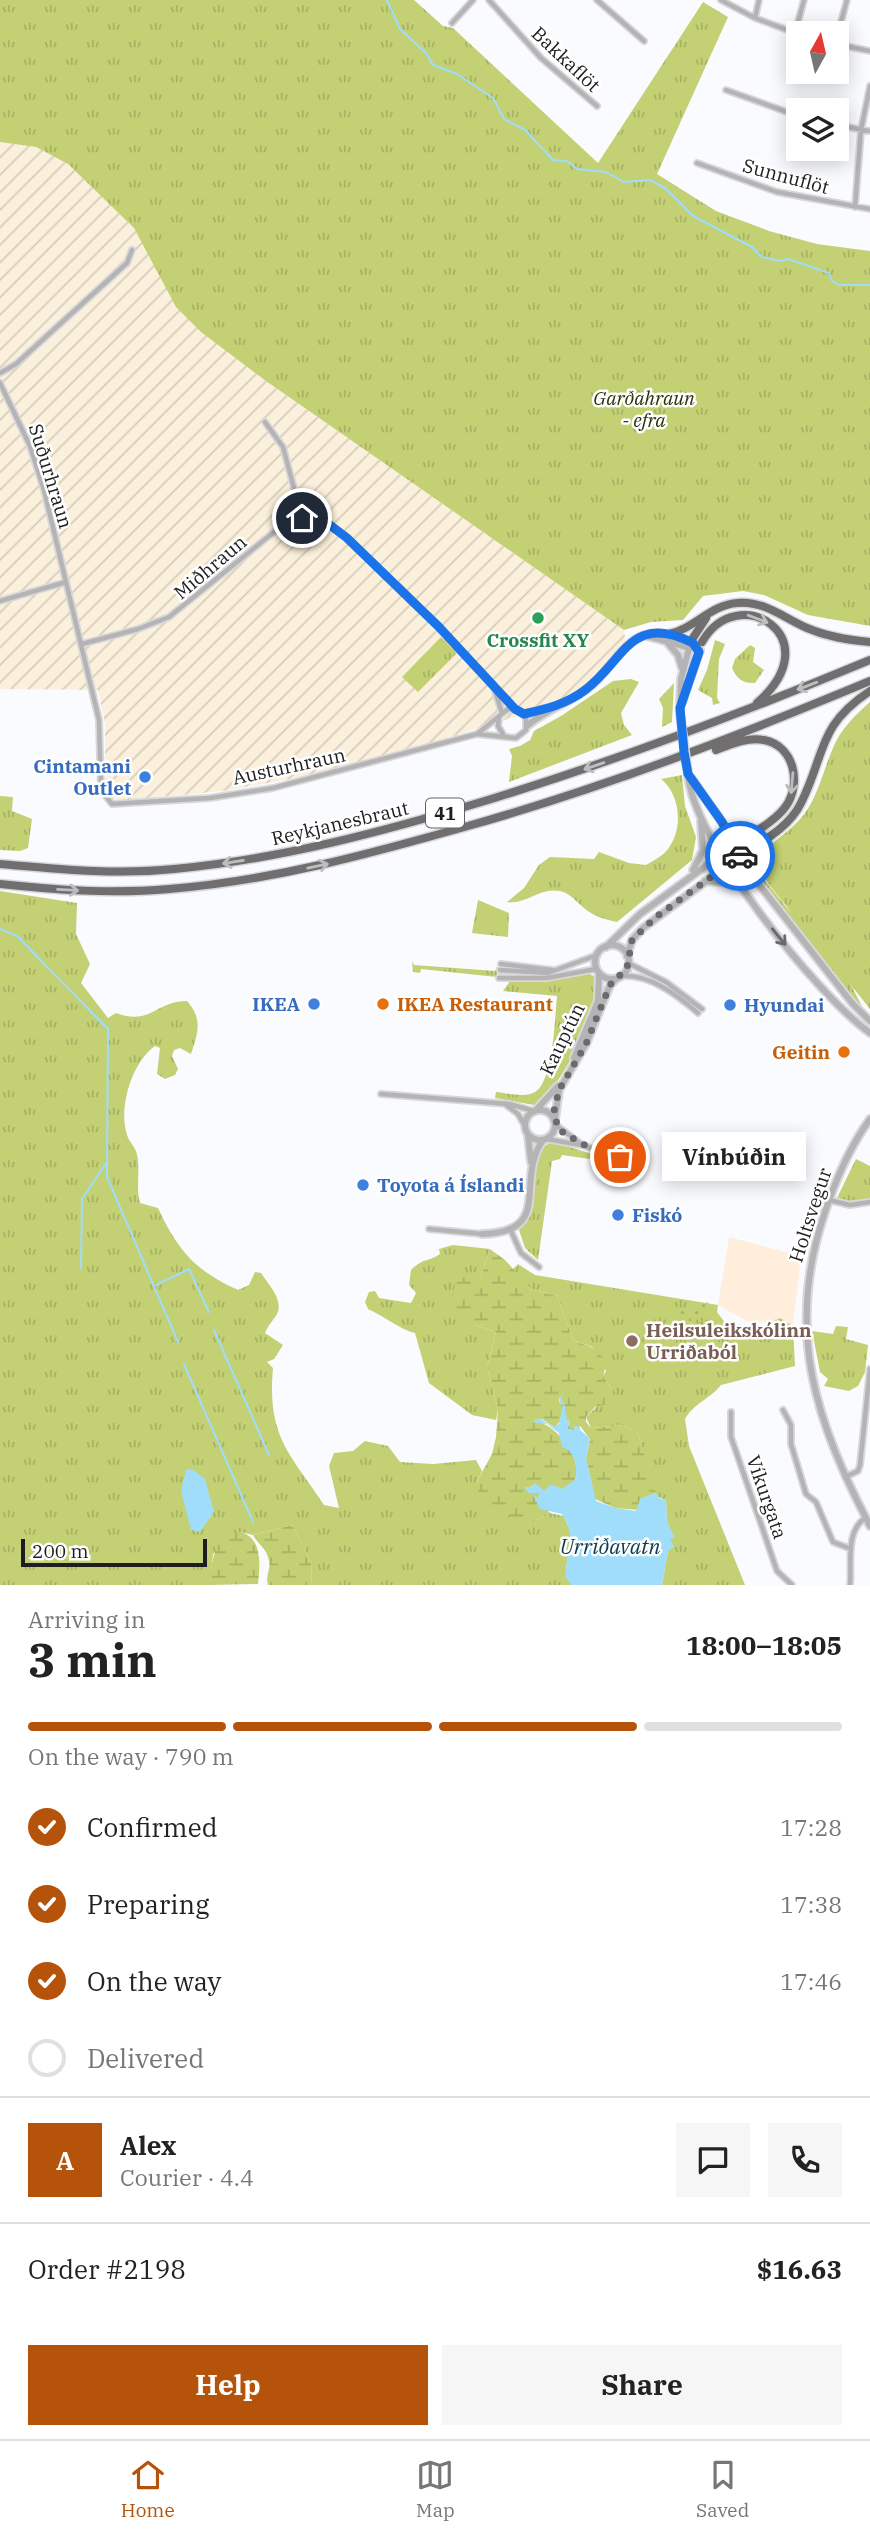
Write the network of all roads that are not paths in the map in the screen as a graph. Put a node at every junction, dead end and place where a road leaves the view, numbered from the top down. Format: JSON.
{"nodes":[{"id":1,"x":473,"y":0,"type":"edge"},
{"id":2,"x":489,"y":0,"type":"edge"},
{"id":3,"x":597,"y":0,"type":"edge"},
{"id":4,"x":720,"y":0,"type":"edge"},
{"id":5,"x":760,"y":0,"type":"edge"},
{"id":6,"x":804,"y":0,"type":"edge"},
{"id":7,"x":847,"y":0,"type":"edge"},
{"id":8,"x":755,"y":18,"type":"junction"},
{"id":9,"x":799,"y":21,"type":"edge"},
{"id":10,"x":842,"y":21,"type":"edge"},
{"id":11,"x":452,"y":23,"type":"dead end"},
{"id":12,"x":786,"y":29,"type":"edge"},
{"id":13,"x":645,"y":41,"type":"dead end"},
{"id":14,"x":849,"y":45,"type":"edge"},
{"id":15,"x":870,"y":51,"type":"edge"},
{"id":16,"x":870,"y":86,"type":"edge"},
{"id":17,"x":726,"y":90,"type":"dead end"},
{"id":18,"x":597,"y":106,"type":"dead end"},
{"id":19,"x":786,"y":112,"type":"edge"},
{"id":20,"x":849,"y":128,"type":"edge"},
{"id":21,"x":861,"y":130,"type":"junction"},
{"id":22,"x":870,"y":131,"type":"edge"},
{"id":23,"x":697,"y":163,"type":"dead end"},
{"id":24,"x":855,"y":208,"type":"junction"},
{"id":25,"x":870,"y":209,"type":"edge"},
{"id":26,"x":132,"y":250,"type":"dead end"},
{"id":27,"x":0,"y":373,"type":"edge"},
{"id":28,"x":0,"y":383,"type":"edge"},
{"id":29,"x":265,"y":422,"type":"dead end"},
{"id":30,"x":302,"y":518,"type":"junction"},
{"id":31,"x":66,"y":582,"type":"junction"},
{"id":32,"x":0,"y":601,"type":"edge"},
{"id":33,"x":709,"y":613,"type":"junction"},
{"id":34,"x":667,"y":638,"type":"junction"},
{"id":35,"x":870,"y":642,"type":"edge"},
{"id":36,"x":82,"y":644,"type":"junction"},
{"id":37,"x":695,"y":646,"type":"junction"},
{"id":38,"x":870,"y":660,"type":"edge"},
{"id":39,"x":682,"y":674,"type":"junction"},
{"id":40,"x":870,"y":681,"type":"edge"},
{"id":41,"x":494,"y":687,"type":"junction"},
{"id":42,"x":870,"y":691,"type":"edge"},
{"id":43,"x":557,"y":706,"type":"junction"},
{"id":44,"x":752,"y":706,"type":"junction"},
{"id":45,"x":515,"y":709,"type":"junction"},
{"id":46,"x":680,"y":710,"type":"junction"},
{"id":47,"x":524,"y":714,"type":"junction"},
{"id":48,"x":501,"y":715,"type":"junction"},
{"id":49,"x":527,"y":726,"type":"junction"},
{"id":50,"x":477,"y":734,"type":"junction"},
{"id":51,"x":504,"y":736,"type":"junction"},
{"id":52,"x":636,"y":773,"type":"junction"},
{"id":53,"x":688,"y":774,"type":"junction"},
{"id":54,"x":698,"y":809,"type":"junction"},
{"id":55,"x":733,"y":846,"type":"junction"},
{"id":56,"x":755,"y":846,"type":"junction"},
{"id":57,"x":719,"y":853,"type":"junction"},
{"id":58,"x":740,"y":856,"type":"junction"},
{"id":59,"x":0,"y":864,"type":"edge"},
{"id":60,"x":727,"y":865,"type":"junction"},
{"id":61,"x":690,"y":874,"type":"junction"},
{"id":62,"x":754,"y":877,"type":"junction"},
{"id":63,"x":703,"y":881,"type":"junction"},
{"id":64,"x":738,"y":883,"type":"junction"},
{"id":65,"x":0,"y":884,"type":"edge"},
{"id":66,"x":606,"y":947,"type":"junction"},
{"id":67,"x":597,"y":955,"type":"junction"},
{"id":68,"x":628,"y":959,"type":"junction"},
{"id":69,"x":500,"y":967,"type":"dead end"},
{"id":70,"x":598,"y":971,"type":"junction"},
{"id":71,"x":619,"y":977,"type":"junction"},
{"id":72,"x":499,"y":978,"type":"dead end"},
{"id":73,"x":870,"y":1021,"type":"edge"},
{"id":74,"x":870,"y":1033,"type":"edge"},
{"id":75,"x":381,"y":1094,"type":"dead end"},
{"id":76,"x":505,"y":1104,"type":"junction"},
{"id":77,"x":535,"y":1110,"type":"junction"},
{"id":78,"x":870,"y":1119,"type":"edge"},
{"id":79,"x":555,"y":1122,"type":"junction"},
{"id":80,"x":526,"y":1129,"type":"junction"},
{"id":81,"x":545,"y":1140,"type":"junction"},
{"id":82,"x":582,"y":1144,"type":"junction"},
{"id":83,"x":620,"y":1157,"type":"dead end"},
{"id":84,"x":532,"y":1168,"type":"junction"},
{"id":85,"x":829,"y":1200,"type":"junction"},
{"id":86,"x":870,"y":1202,"type":"edge"},
{"id":87,"x":429,"y":1228,"type":"dead end"},
{"id":88,"x":512,"y":1231,"type":"junction"},
{"id":89,"x":482,"y":1234,"type":"joint"},
{"id":90,"x":539,"y":1267,"type":"dead end"},
{"id":91,"x":870,"y":1369,"type":"edge"},
{"id":92,"x":783,"y":1410,"type":"dead end"},
{"id":93,"x":731,"y":1412,"type":"dead end"},
{"id":94,"x":845,"y":1477,"type":"junction"},
{"id":95,"x":866,"y":1518,"type":"junction"},
{"id":96,"x":870,"y":1526,"type":"edge"},
{"id":97,"x":851,"y":1549,"type":"junction"},
{"id":98,"x":792,"y":1585,"type":"edge"},
{"id":99,"x":850,"y":1585,"type":"edge"}],
"edges":[{"from":1,"to":11,"type":"street"},
{"from":2,"to":18,"type":"street","name":"Bakkaflöt"},
{"from":3,"to":13,"type":"street"},
{"from":4,"to":8,"type":"street"},
{"from":5,"to":8,"type":"street"},
{"from":6,"to":9,"type":"street"},
{"from":7,"to":10,"type":"street"},
{"from":8,"to":12,"type":"street"},
{"from":14,"to":15,"type":"street"},
{"from":16,"to":21,"type":"street"},
{"from":17,"to":19,"type":"street"},
{"from":20,"to":21,"type":"street"},
{"from":21,"to":22,"type":"street"},
{"from":21,"to":24,"type":"street"},
{"from":23,"to":24,"type":"street","name":"Sunnuflöt"},
{"from":24,"to":25,"type":"street","name":"Sunnuflöt"},
{"from":26,"to":27,"type":"street"},
{"from":28,"to":31,"type":"street","name":"Suðurhraun"},
{"from":29,"to":30,"type":"street"},
{"from":30,"to":36,"type":"street","name":"Miðhraun"},
{"from":30,"to":41,"type":"street"},
{"from":31,"to":32,"type":"street"},
{"from":31,"to":36,"type":"street"},
{"from":33,"to":34,"type":"highway"},
{"from":33,"to":35,"type":"highway"},
{"from":33,"to":37,"type":"highway"},
{"from":34,"to":37,"type":"street","name":"Austurhraun"},
{"from":34,"to":39,"type":"street"},
{"from":34,"to":43,"type":"street","name":"Austurhraun"},
{"from":36,"to":50,"type":"street","name":"Austurhraun"},
{"from":37,"to":39,"type":"street"},
{"from":37,"to":44,"type":"highway","one_way":true},
{"from":37,"to":46,"type":"street"},
{"from":38,"to":44,"type":"highway","name":"Reykjanesbraut","number":"41","one_way":true},
{"from":39,"to":46,"type":"street"},
{"from":40,"to":52,"type":"highway","name":"Reykjanesbraut","number":"41"},
{"from":41,"to":45,"type":"street"},
{"from":41,"to":48,"type":"street"},
{"from":42,"to":56,"type":"highway"},
{"from":43,"to":47,"type":"street","name":"Austurhraun"},
{"from":43,"to":49,"type":"street","name":"Austurhraun"},
{"from":44,"to":59,"type":"highway","name":"Reykjanesbraut","number":"41","one_way":true},
{"from":45,"to":47,"type":"street"},
{"from":45,"to":48,"type":"street","name":"Austurhraun"},
{"from":46,"to":53,"type":"street","bridge":true},
{"from":47,"to":49,"type":"street"},
{"from":48,"to":50,"type":"street","name":"Austurhraun"},
{"from":48,"to":51,"type":"street"},
{"from":49,"to":51,"type":"street","name":"Austurhraun"},
{"from":50,"to":51,"type":"street","name":"Austurhraun"},
{"from":52,"to":55,"type":"highway","one_way":true},
{"from":65,"to":52,"type":"highway","name":"Reykjanesbraut","number":"41","one_way":true},
{"from":53,"to":54,"type":"street"},
{"from":53,"to":55,"type":"street"},
{"from":54,"to":57,"type":"street"},
{"from":54,"to":61,"type":"street"},
{"from":55,"to":57,"type":"street"},
{"from":55,"to":58,"type":"street"},
{"from":56,"to":58,"type":"highway"},
{"from":56,"to":62,"type":"highway"},
{"from":57,"to":60,"type":"street"},
{"from":57,"to":61,"type":"street"},
{"from":58,"to":60,"type":"street","name":"Kauptún"},
{"from":58,"to":62,"type":"street"},
{"from":60,"to":63,"type":"street","name":"Kauptún"},
{"from":60,"to":64,"type":"street"},
{"from":61,"to":66,"type":"street"},
{"from":62,"to":73,"type":"street"},
{"from":63,"to":64,"type":"street"},
{"from":63,"to":68,"type":"street","name":"Kauptún"},
{"from":64,"to":74,"type":"street","one_way":true},
{"from":66,"to":67,"type":"street"},
{"from":66,"to":68,"type":"street","name":"Kauptún"},
{"from":67,"to":69,"type":"street"},
{"from":67,"to":70,"type":"street","name":"Kauptún"},
{"from":68,"to":71,"type":"street","name":"Kauptún"},
{"from":68,"to":71,"type":"street","name":"Kauptún"},
{"from":70,"to":71,"type":"street","name":"Kauptún"},
{"from":70,"to":72,"type":"street","name":"Kauptún"},
{"from":70,"to":77,"type":"street","name":"Kauptún"},
{"from":71,"to":79,"type":"street","name":"Kauptún"},
{"from":75,"to":76,"type":"street"},
{"from":76,"to":77,"type":"street"},
{"from":76,"to":80,"type":"street"},
{"from":77,"to":79,"type":"street"},
{"from":77,"to":80,"type":"street","name":"Kauptún"},
{"from":78,"to":85,"type":"street","name":"Holtsvegur"},
{"from":79,"to":81,"type":"street","name":"Kauptún"},
{"from":79,"to":82,"type":"street"},
{"from":80,"to":81,"type":"street"},
{"from":80,"to":84,"type":"street","name":"Kauptún"},
{"from":81,"to":82,"type":"street"},
{"from":81,"to":84,"type":"street","name":"Kauptún"},
{"from":82,"to":83,"type":"street"},
{"from":84,"to":88,"type":"street","name":"Kauptún"},
{"from":85,"to":86,"type":"street"},
{"from":85,"to":94,"type":"street","name":"Holtsvegur"},
{"from":87,"to":89,"type":"street"},
{"from":88,"to":89,"type":"street"},
{"from":88,"to":90,"type":"street"},
{"from":91,"to":94,"type":"street"},
{"from":92,"to":97,"type":"street"},
{"from":93,"to":98,"type":"street","name":"Víkurgata"},
{"from":94,"to":95,"type":"street","name":"Holtsvegur"},
{"from":95,"to":96,"type":"street","name":"Holtsvegur"},
{"from":95,"to":97,"type":"street"},
{"from":97,"to":99,"type":"street"}]}
